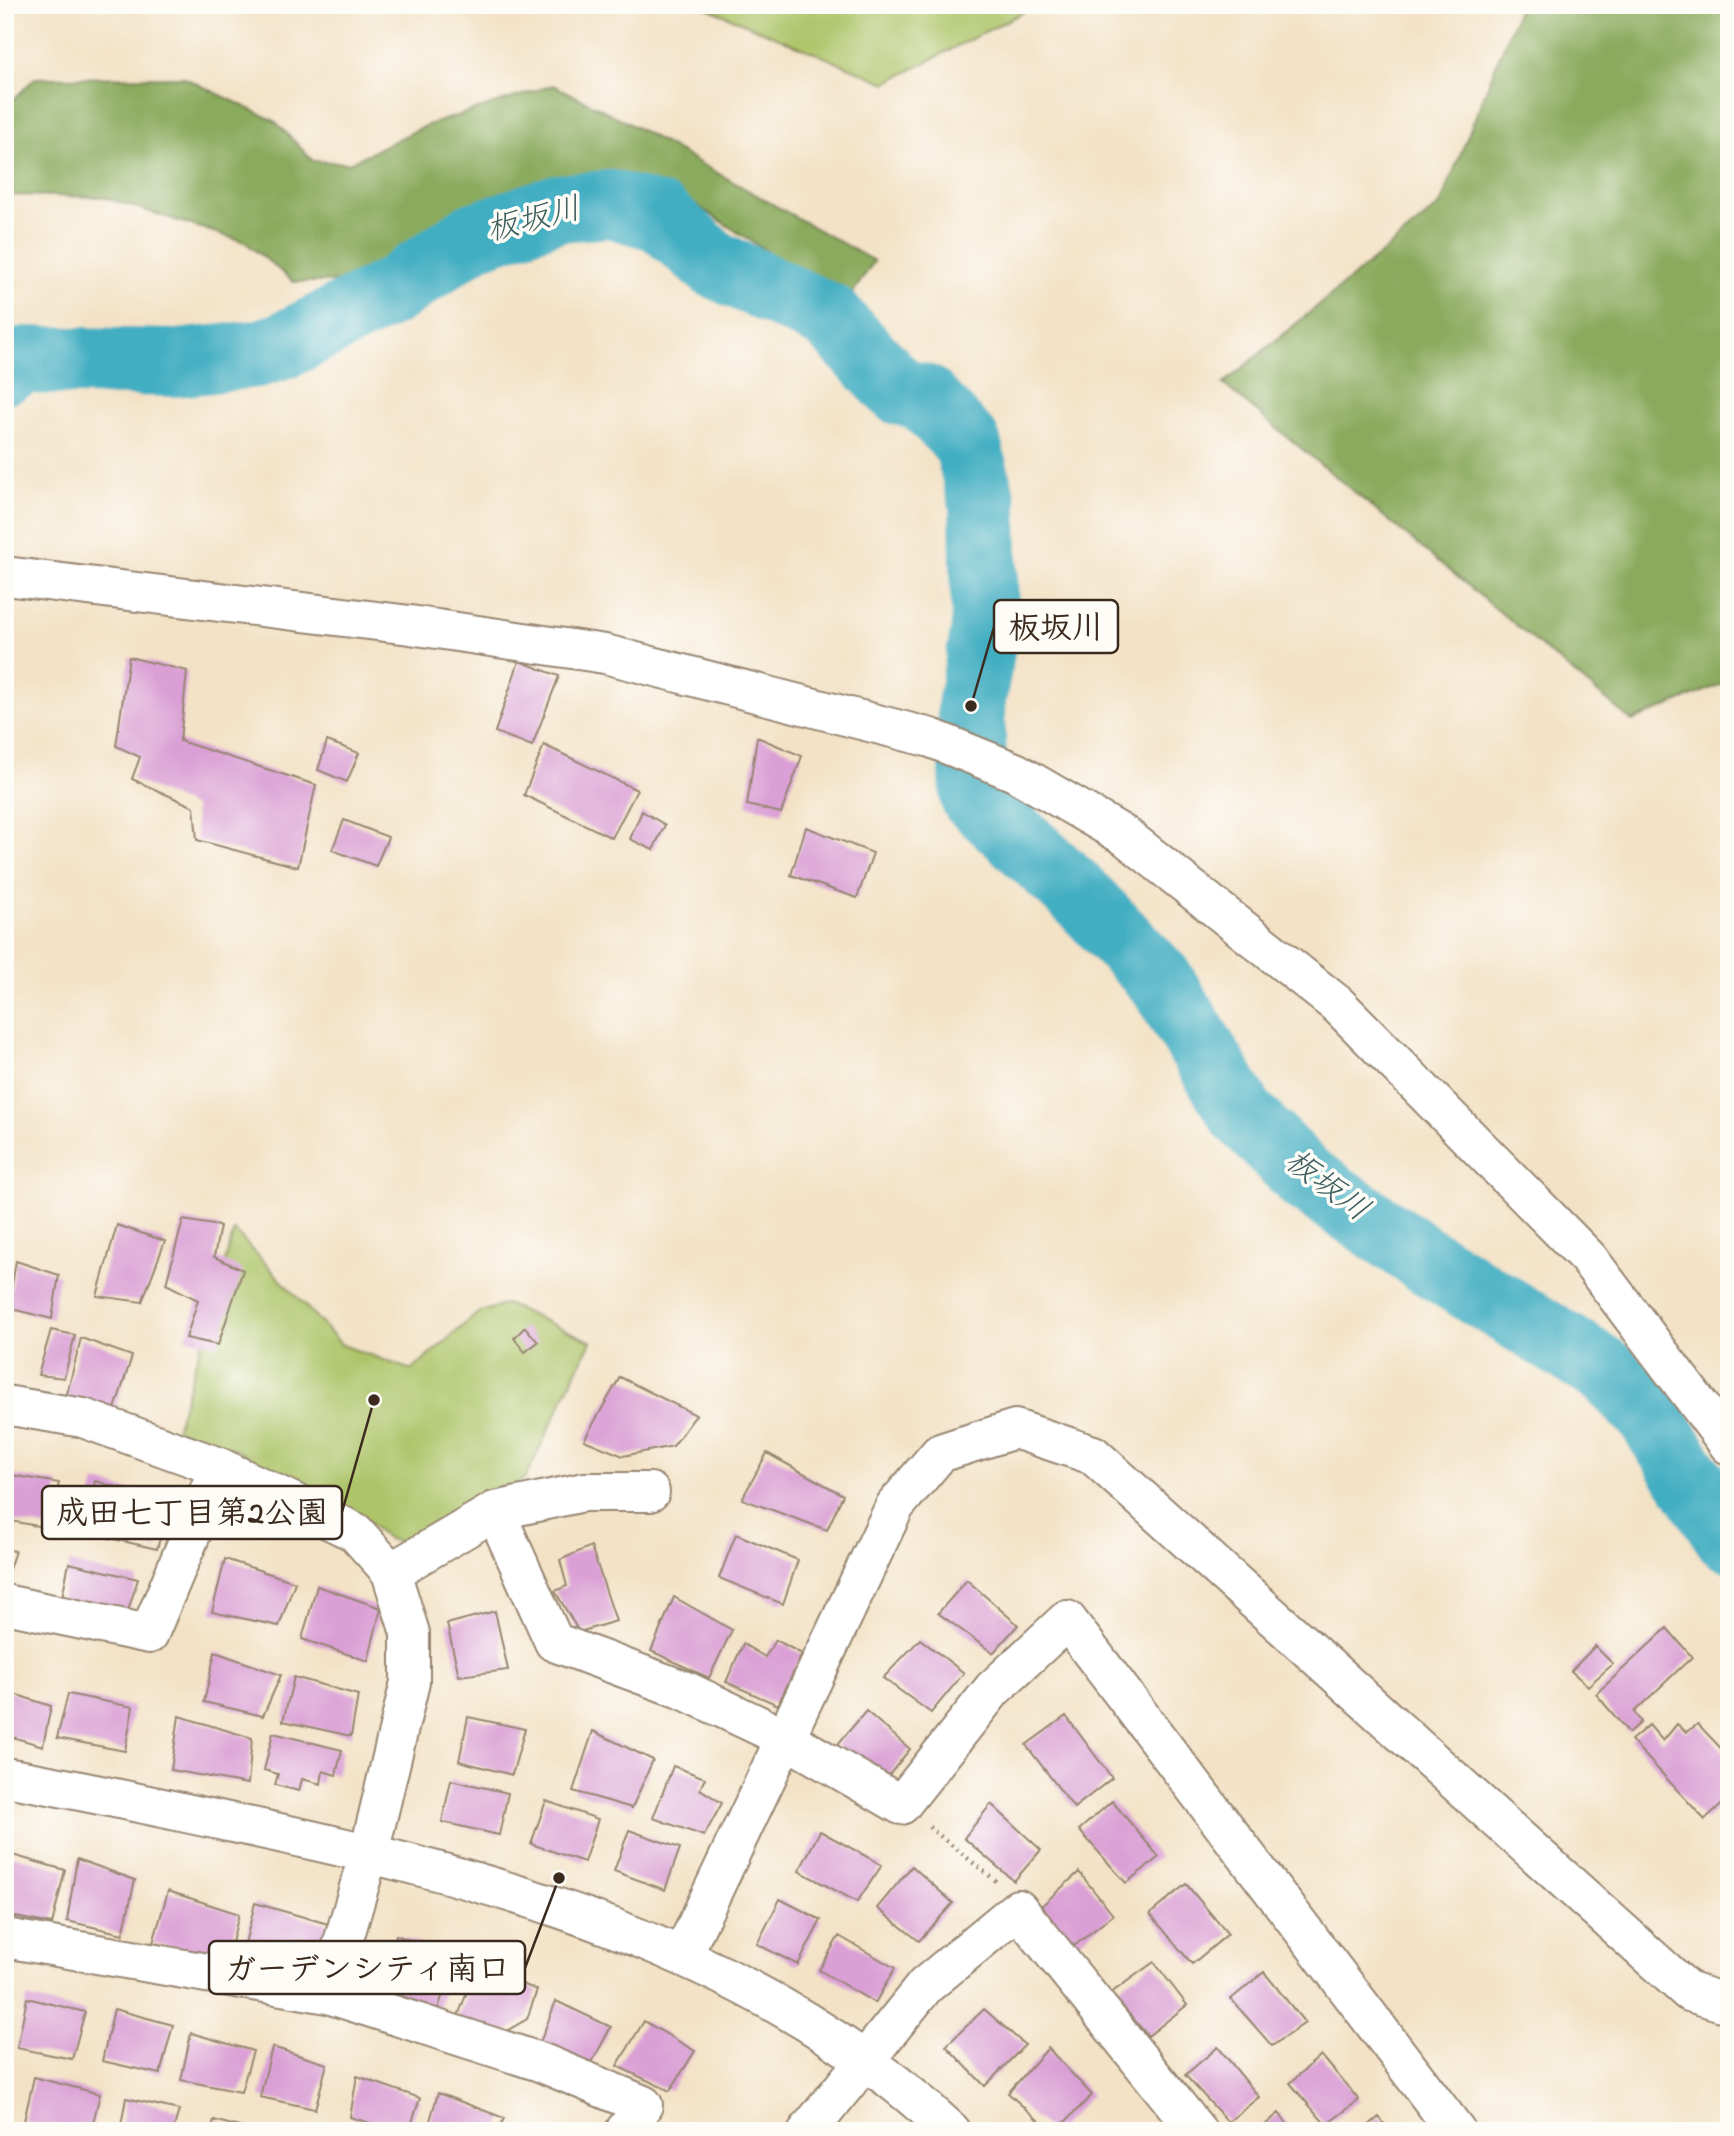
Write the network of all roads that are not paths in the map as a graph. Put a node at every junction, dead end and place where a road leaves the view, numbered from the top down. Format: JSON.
{"nodes":[{"id":1,"x":5,"y":576,"type":"edge"},
{"id":2,"x":5,"y":1405,"type":"edge"},
{"id":3,"x":1729,"y":1445,"type":"edge"},
{"id":4,"x":219,"y":1466,"type":"junction"},
{"id":5,"x":650,"y":1492,"type":"dead end"},
{"id":6,"x":495,"y":1511,"type":"junction"},
{"id":7,"x":391,"y":1572,"type":"junction"},
{"id":8,"x":5,"y":1604,"type":"edge"},
{"id":9,"x":783,"y":1737,"type":"junction"},
{"id":10,"x":5,"y":1777,"type":"edge"},
{"id":11,"x":369,"y":1853,"type":"junction"},
{"id":12,"x":5,"y":1938,"type":"edge"},
{"id":13,"x":683,"y":1954,"type":"junction"},
{"id":14,"x":328,"y":1994,"type":"junction"},
{"id":15,"x":1729,"y":2004,"type":"edge"},
{"id":16,"x":865,"y":2058,"type":"junction"},
{"id":17,"x":625,"y":2131,"type":"edge"},
{"id":18,"x":808,"y":2131,"type":"edge"},
{"id":19,"x":951,"y":2131,"type":"edge"},
{"id":20,"x":1197,"y":2131,"type":"edge"},
{"id":21,"x":1457,"y":2131,"type":"edge"}],
"edges":[{"from":1,"to":3,"type":"street"},
{"from":2,"to":4,"type":"street"},
{"from":4,"to":7,"type":"street"},
{"from":4,"to":8,"type":"street"},
{"from":5,"to":6,"type":"street"},
{"from":6,"to":7,"type":"street"},
{"from":6,"to":9,"type":"street"},
{"from":7,"to":11,"type":"street"},
{"from":9,"to":13,"type":"street"},
{"from":9,"to":15,"type":"street"},
{"from":9,"to":21,"type":"street"},
{"from":10,"to":11,"type":"street"},
{"from":11,"to":13,"type":"street"},
{"from":11,"to":14,"type":"street"},
{"from":12,"to":14,"type":"street"},
{"from":13,"to":16,"type":"street"},
{"from":14,"to":17,"type":"street"},
{"from":16,"to":18,"type":"street"},
{"from":16,"to":19,"type":"street"},
{"from":16,"to":20,"type":"street"}]}
